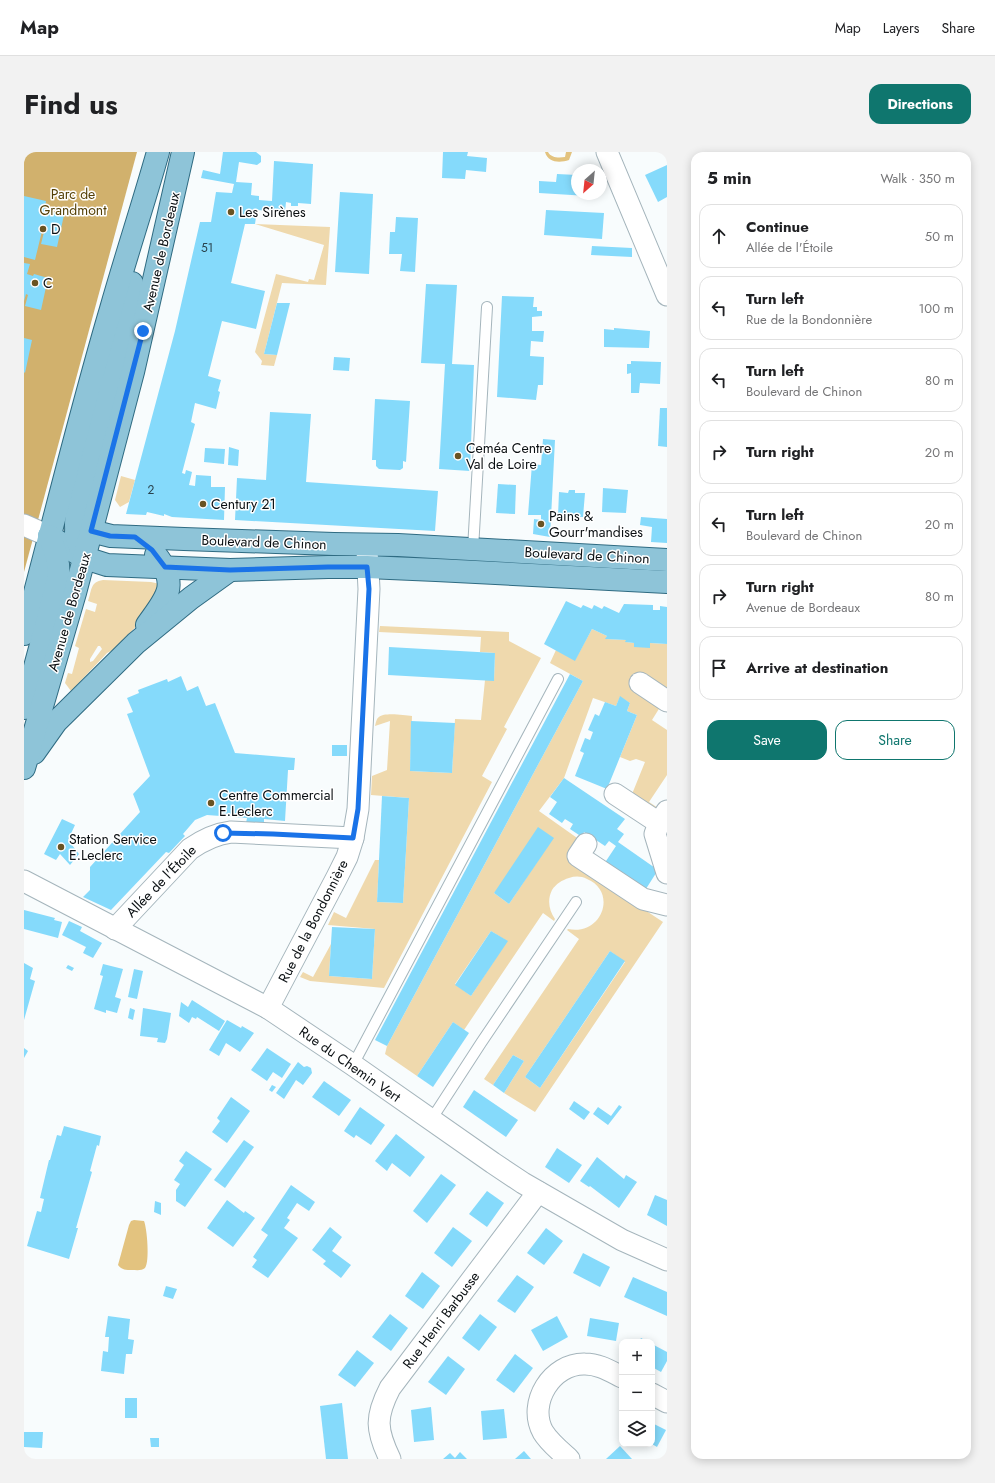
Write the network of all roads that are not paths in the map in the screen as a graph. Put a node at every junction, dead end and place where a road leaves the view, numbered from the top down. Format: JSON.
{"nodes":[{"id":1,"x":158,"y":152,"type":"edge"},
{"id":2,"x":183,"y":152,"type":"edge"},
{"id":3,"x":607,"y":152,"type":"edge"},
{"id":4,"x":136,"y":230,"type":"junction"},
{"id":5,"x":667,"y":295,"type":"edge"},
{"id":6,"x":487,"y":307,"type":"dead end"},
{"id":7,"x":24,"y":525,"type":"edge"},
{"id":8,"x":84,"y":532,"type":"junction"},
{"id":9,"x":49,"y":536,"type":"junction"},
{"id":10,"x":135,"y":537,"type":"junction"},
{"id":11,"x":367,"y":545,"type":"junction"},
{"id":12,"x":473,"y":549,"type":"junction"},
{"id":13,"x":84,"y":558,"type":"junction"},
{"id":14,"x":667,"y":560,"type":"edge"},
{"id":15,"x":165,"y":567,"type":"junction"},
{"id":16,"x":367,"y":567,"type":"junction"},
{"id":17,"x":230,"y":570,"type":"junction"},
{"id":18,"x":667,"y":582,"type":"edge"},
{"id":19,"x":24,"y":634,"type":"edge"},
{"id":20,"x":136,"y":643,"type":"junction"},
{"id":21,"x":558,"y":679,"type":"dead end"},
{"id":22,"x":640,"y":683,"type":"dead end"},
{"id":23,"x":667,"y":701,"type":"edge"},
{"id":24,"x":24,"y":708,"type":"edge"},
{"id":25,"x":24,"y":768,"type":"edge"},
{"id":26,"x":616,"y":794,"type":"dead end"},
{"id":27,"x":663,"y":817,"type":"edge"},
{"id":28,"x":353,"y":838,"type":"junction"},
{"id":29,"x":586,"y":844,"type":"dead end"},
{"id":30,"x":667,"y":873,"type":"edge"},
{"id":31,"x":24,"y":881,"type":"edge"},
{"id":32,"x":576,"y":902,"type":"dead end"},
{"id":33,"x":667,"y":905,"type":"edge"},
{"id":34,"x":115,"y":929,"type":"junction"},
{"id":35,"x":268,"y":1008,"type":"junction"},
{"id":36,"x":353,"y":1065,"type":"junction"},
{"id":37,"x":431,"y":1120,"type":"junction"},
{"id":38,"x":538,"y":1192,"type":"junction"},
{"id":39,"x":667,"y":1260,"type":"edge"},
{"id":40,"x":619,"y":1376,"type":"edge"},
{"id":41,"x":655,"y":1396,"type":"edge"},
{"id":42,"x":667,"y":1402,"type":"edge"},
{"id":43,"x":390,"y":1459,"type":"edge"},
{"id":44,"x":569,"y":1459,"type":"edge"}],
"edges":[{"from":1,"to":4,"type":"main road","name":"Avenue de Bordeaux"},
{"from":2,"to":8,"type":"main road","name":"Avenue de Bordeaux"},
{"from":3,"to":5,"type":"street"},
{"from":4,"to":8,"type":"main road"},
{"from":4,"to":9,"type":"main road","name":"Avenue de Bordeaux"},
{"from":6,"to":12,"type":"lane"},
{"from":7,"to":9,"type":"street"},
{"from":8,"to":9,"type":"main road","name":"Boulevard de Chinon"},
{"from":8,"to":10,"type":"main road","name":"Boulevard de Chinon"},
{"from":8,"to":13,"type":"main road","name":"Avenue de Bordeaux"},
{"from":9,"to":13,"type":"main road","name":"Boulevard de Chinon"},
{"from":9,"to":19,"type":"main road","name":"Avenue de Bordeaux"},
{"from":9,"to":24,"type":"main road"},
{"from":10,"to":11,"type":"main road","name":"Boulevard de Chinon"},
{"from":10,"to":15,"type":"main road"},
{"from":11,"to":12,"type":"main road","name":"Boulevard de Chinon"},
{"from":11,"to":16,"type":"street","name":"Rue de la Bondonnière"},
{"from":12,"to":14,"type":"main road","name":"Boulevard de Chinon"},
{"from":13,"to":15,"type":"main road","name":"Boulevard de Chinon"},
{"from":13,"to":25,"type":"main road","name":"Avenue de Bordeaux"},
{"from":15,"to":17,"type":"main road","name":"Boulevard de Chinon"},
{"from":15,"to":20,"type":"main road"},
{"from":16,"to":17,"type":"main road","name":"Boulevard de Chinon"},
{"from":16,"to":18,"type":"main road","name":"Boulevard de Chinon"},
{"from":16,"to":28,"type":"street","name":"Rue de la Bondonnière"},
{"from":17,"to":20,"type":"main road","name":"Boulevard de Chinon"},
{"from":20,"to":25,"type":"main road","name":"Boulevard de Chinon"},
{"from":21,"to":36,"type":"lane"},
{"from":22,"to":23,"type":"street"},
{"from":26,"to":27,"type":"street"},
{"from":27,"to":30,"type":"street"},
{"from":28,"to":34,"type":"street","name":"Allée de l'Étoile"},
{"from":28,"to":35,"type":"street","name":"Rue de la Bondonnière"},
{"from":29,"to":33,"type":"street"},
{"from":31,"to":34,"type":"street","name":"Rue du Chemin Vert"},
{"from":32,"to":37,"type":"lane"},
{"from":34,"to":35,"type":"street","name":"Rue du Chemin Vert"},
{"from":35,"to":36,"type":"street","name":"Rue du Chemin Vert"},
{"from":36,"to":37,"type":"street","name":"Rue du Chemin Vert"},
{"from":37,"to":38,"type":"street","name":"Rue du Chemin Vert"},
{"from":38,"to":39,"type":"street","name":"Rue du Chemin Vert"},
{"from":38,"to":43,"type":"street","name":"Rue Henri Barbusse"},
{"from":40,"to":44,"type":"street"},
{"from":41,"to":42,"type":"street"}]}
